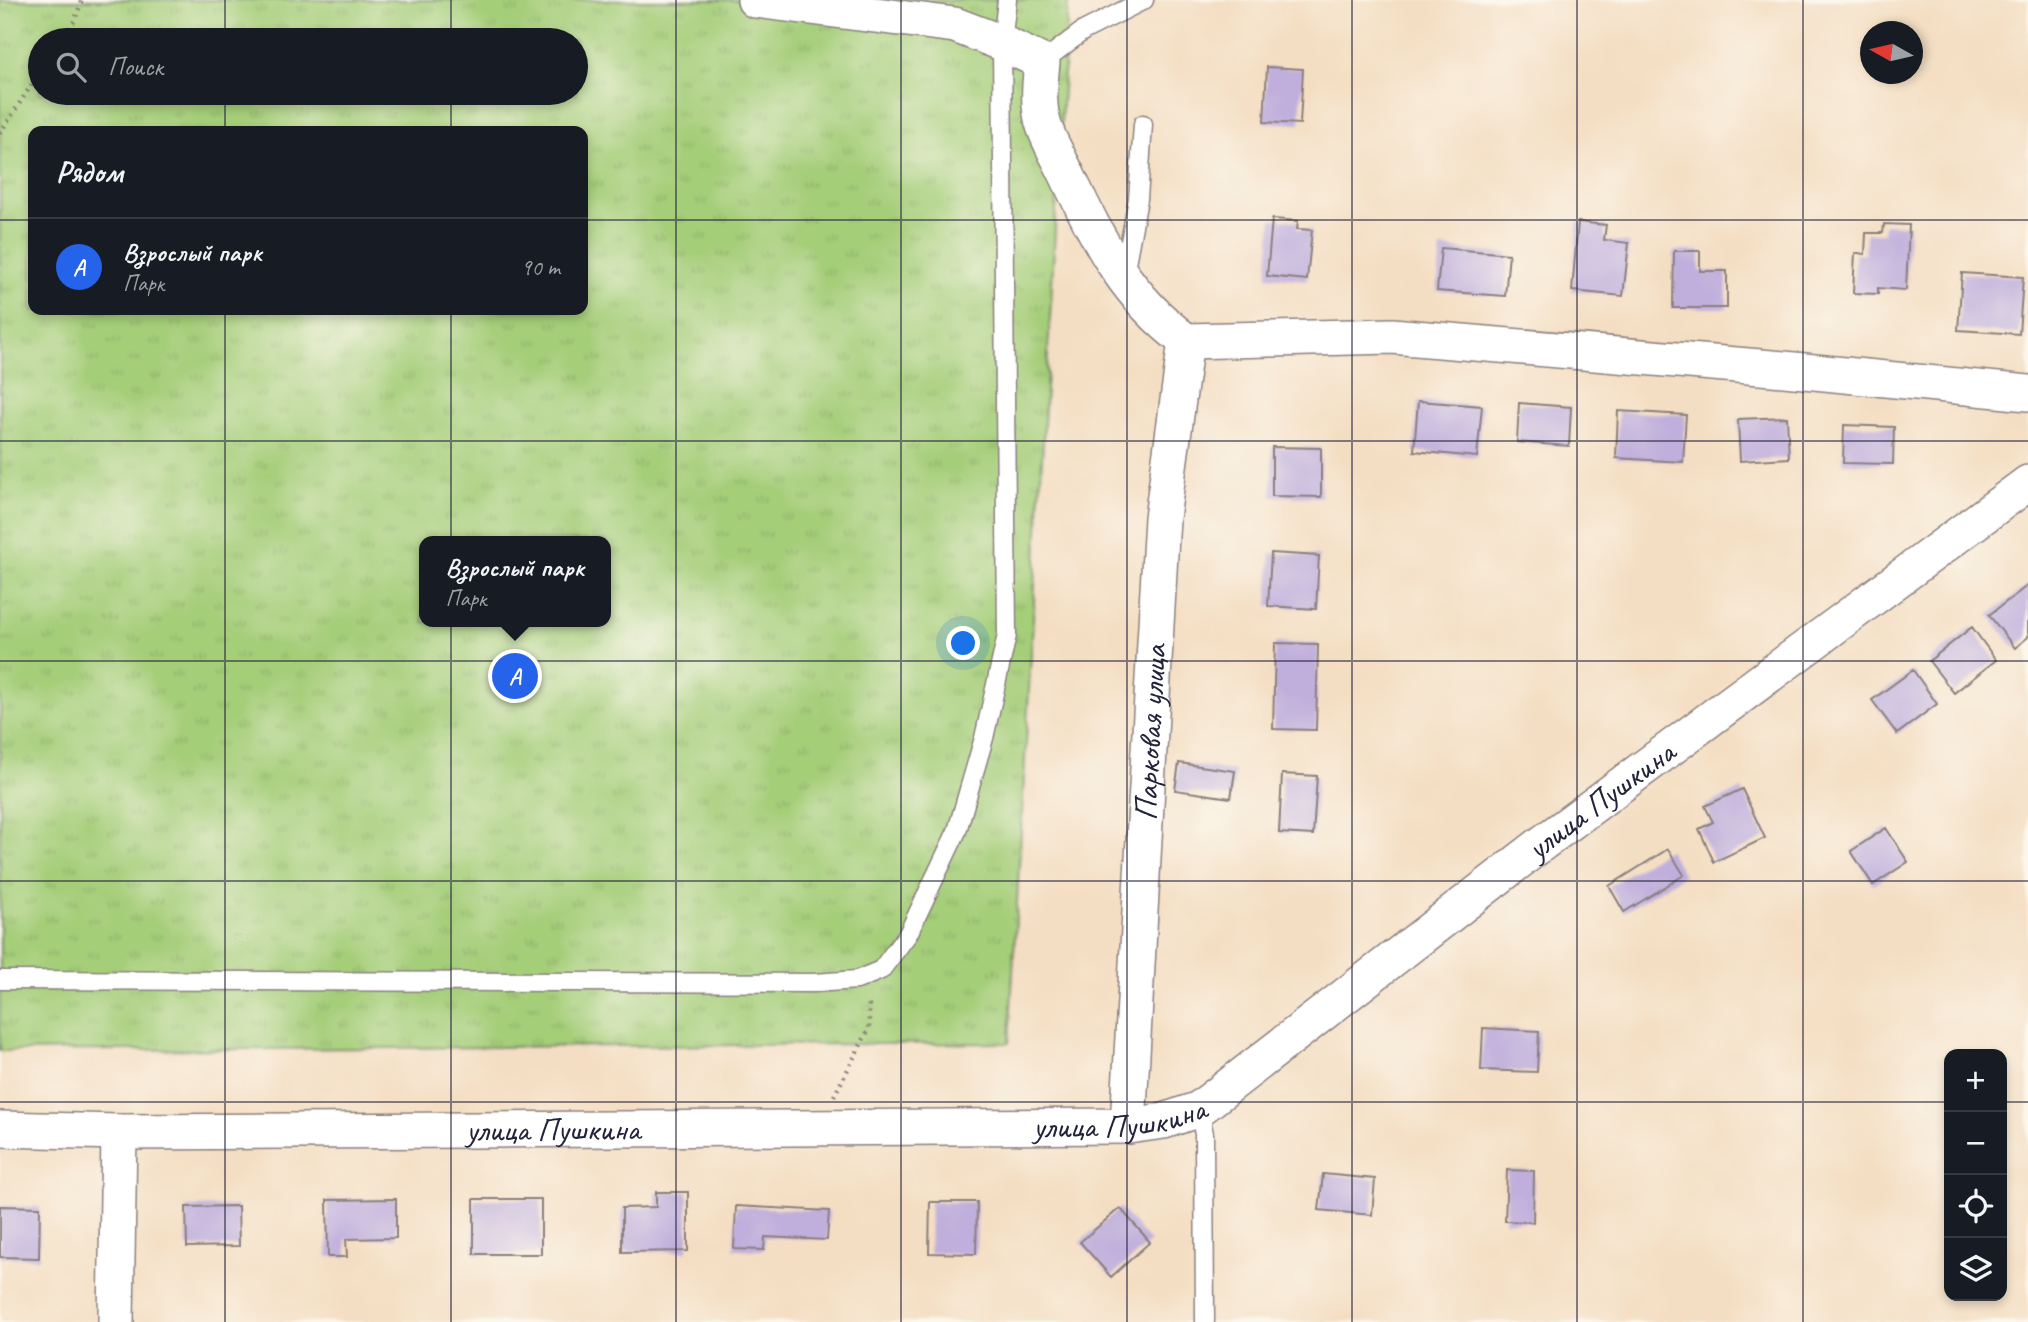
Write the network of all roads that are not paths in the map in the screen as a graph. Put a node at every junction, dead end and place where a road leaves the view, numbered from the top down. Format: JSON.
{"nodes":[{"id":1,"x":755,"y":0,"type":"edge"},
{"id":2,"x":1007,"y":0,"type":"edge"},
{"id":3,"x":1144,"y":0,"type":"edge"},
{"id":4,"x":1002,"y":43,"type":"junction"},
{"id":5,"x":1042,"y":62,"type":"junction"},
{"id":6,"x":1143,"y":124,"type":"dead end"},
{"id":7,"x":1123,"y":278,"type":"junction"},
{"id":8,"x":1186,"y":341,"type":"junction"},
{"id":9,"x":2028,"y":393,"type":"edge"},
{"id":10,"x":2028,"y":483,"type":"edge"},
{"id":11,"x":0,"y":979,"type":"edge"},
{"id":12,"x":1199,"y":1109,"type":"junction"},
{"id":13,"x":1128,"y":1126,"type":"junction"},
{"id":14,"x":0,"y":1129,"type":"edge"},
{"id":15,"x":119,"y":1132,"type":"junction"},
{"id":16,"x":116,"y":1322,"type":"edge"},
{"id":17,"x":1205,"y":1322,"type":"edge"}],
"edges":[{"from":1,"to":4,"type":"street"},
{"from":2,"to":4,"type":"lane"},
{"from":3,"to":5,"type":"lane"},
{"from":4,"to":5,"type":"street"},
{"from":4,"to":11,"type":"lane"},
{"from":5,"to":7,"type":"street"},
{"from":6,"to":7,"type":"lane"},
{"from":7,"to":8,"type":"street"},
{"from":8,"to":9,"type":"street"},
{"from":8,"to":13,"type":"street","name":"Парковая улица"},
{"from":10,"to":12,"type":"street","name":"улица Пушкина"},
{"from":12,"to":13,"type":"street","name":"улица Пушкина"},
{"from":12,"to":17,"type":"lane"},
{"from":13,"to":15,"type":"street","name":"улица Пушкина"},
{"from":14,"to":15,"type":"street","name":"улица Пушкина"},
{"from":15,"to":16,"type":"street"}]}
